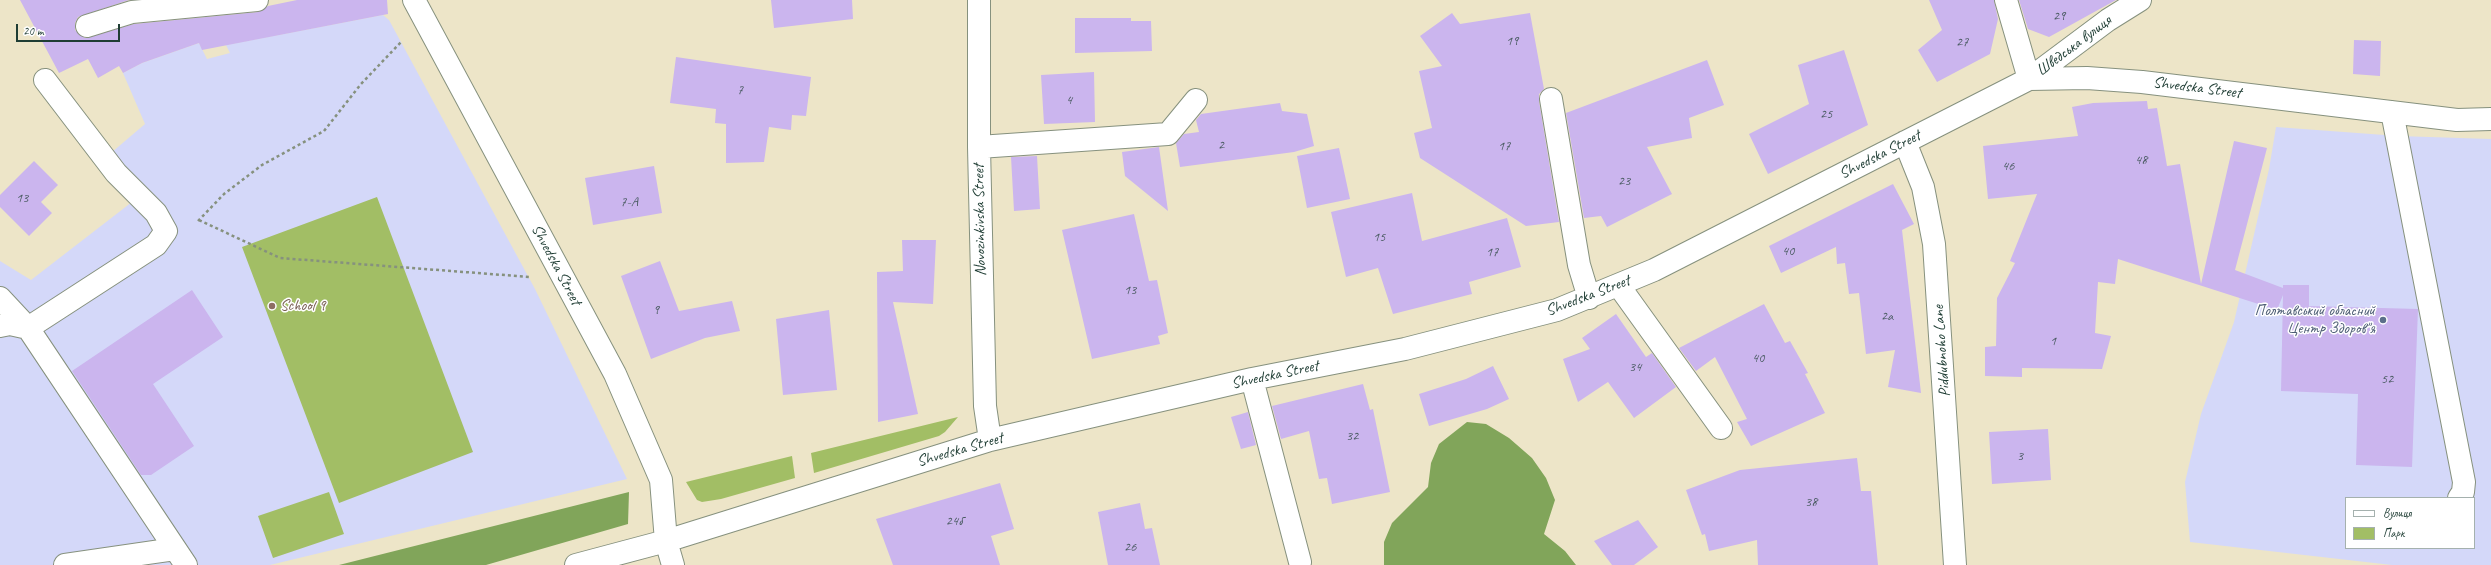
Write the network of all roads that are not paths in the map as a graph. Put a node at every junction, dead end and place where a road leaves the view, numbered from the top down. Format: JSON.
{"nodes":[{"id":1,"x":257,"y":0,"type":"edge"},
{"id":2,"x":978,"y":0,"type":"edge"},
{"id":3,"x":2006,"y":0,"type":"edge"},
{"id":4,"x":2140,"y":0,"type":"edge"},
{"id":5,"x":418,"y":8,"type":"edge"},
{"id":6,"x":87,"y":26,"type":"dead end"},
{"id":7,"x":2029,"y":79,"type":"junction"},
{"id":8,"x":45,"y":80,"type":"dead end"},
{"id":9,"x":1551,"y":99,"type":"dead end"},
{"id":10,"x":1196,"y":100,"type":"dead end"},
{"id":11,"x":2392,"y":112,"type":"junction"},
{"id":12,"x":2491,"y":119,"type":"edge"},
{"id":13,"x":1905,"y":142,"type":"junction"},
{"id":14,"x":979,"y":147,"type":"junction"},
{"id":15,"x":1619,"y":286,"type":"junction"},
{"id":16,"x":0,"y":298,"type":"edge"},
{"id":17,"x":1589,"y":298,"type":"junction"},
{"id":18,"x":0,"y":326,"type":"edge"},
{"id":19,"x":28,"y":328,"type":"junction"},
{"id":20,"x":1252,"y":379,"type":"junction"},
{"id":21,"x":1721,"y":428,"type":"dead end"},
{"id":22,"x":990,"y":440,"type":"junction"},
{"id":23,"x":2460,"y":497,"type":"edge"},
{"id":24,"x":666,"y":541,"type":"junction"},
{"id":25,"x":181,"y":557,"type":"edge"},
{"id":26,"x":1300,"y":562,"type":"dead end"},
{"id":27,"x":66,"y":565,"type":"edge"},
{"id":28,"x":576,"y":565,"type":"edge"},
{"id":29,"x":673,"y":565,"type":"edge"},
{"id":30,"x":1955,"y":565,"type":"edge"}],
"edges":[{"from":1,"to":6,"type":"street"},
{"from":2,"to":14,"type":"street","name":"Novozinkivska Street"},
{"from":3,"to":7,"type":"street"},
{"from":4,"to":7,"type":"street","name":"Шведська вулиця"},
{"from":5,"to":24,"type":"street","name":"Shvedska Street"},
{"from":7,"to":11,"type":"street","name":"Shvedska Street"},
{"from":7,"to":13,"type":"street","name":"Shvedska Street"},
{"from":8,"to":19,"type":"street"},
{"from":9,"to":17,"type":"street"},
{"from":10,"to":14,"type":"street"},
{"from":11,"to":12,"type":"street","name":"Shvedska Street"},
{"from":11,"to":23,"type":"street"},
{"from":13,"to":15,"type":"street","name":"Shvedska Street"},
{"from":13,"to":30,"type":"street","name":"Piddubnoho Lane"},
{"from":14,"to":22,"type":"street","name":"Novozinkivska Street"},
{"from":15,"to":17,"type":"street","name":"Shvedska Street"},
{"from":15,"to":21,"type":"street"},
{"from":16,"to":19,"type":"street"},
{"from":17,"to":20,"type":"street","name":"Shvedska Street"},
{"from":18,"to":19,"type":"street"},
{"from":19,"to":25,"type":"street"},
{"from":20,"to":22,"type":"street","name":"Shvedska Street"},
{"from":20,"to":26,"type":"street"},
{"from":22,"to":24,"type":"street","name":"Shvedska Street"},
{"from":24,"to":28,"type":"street","name":"Shvedska Street"},
{"from":24,"to":29,"type":"street"},
{"from":25,"to":27,"type":"street"}]}
